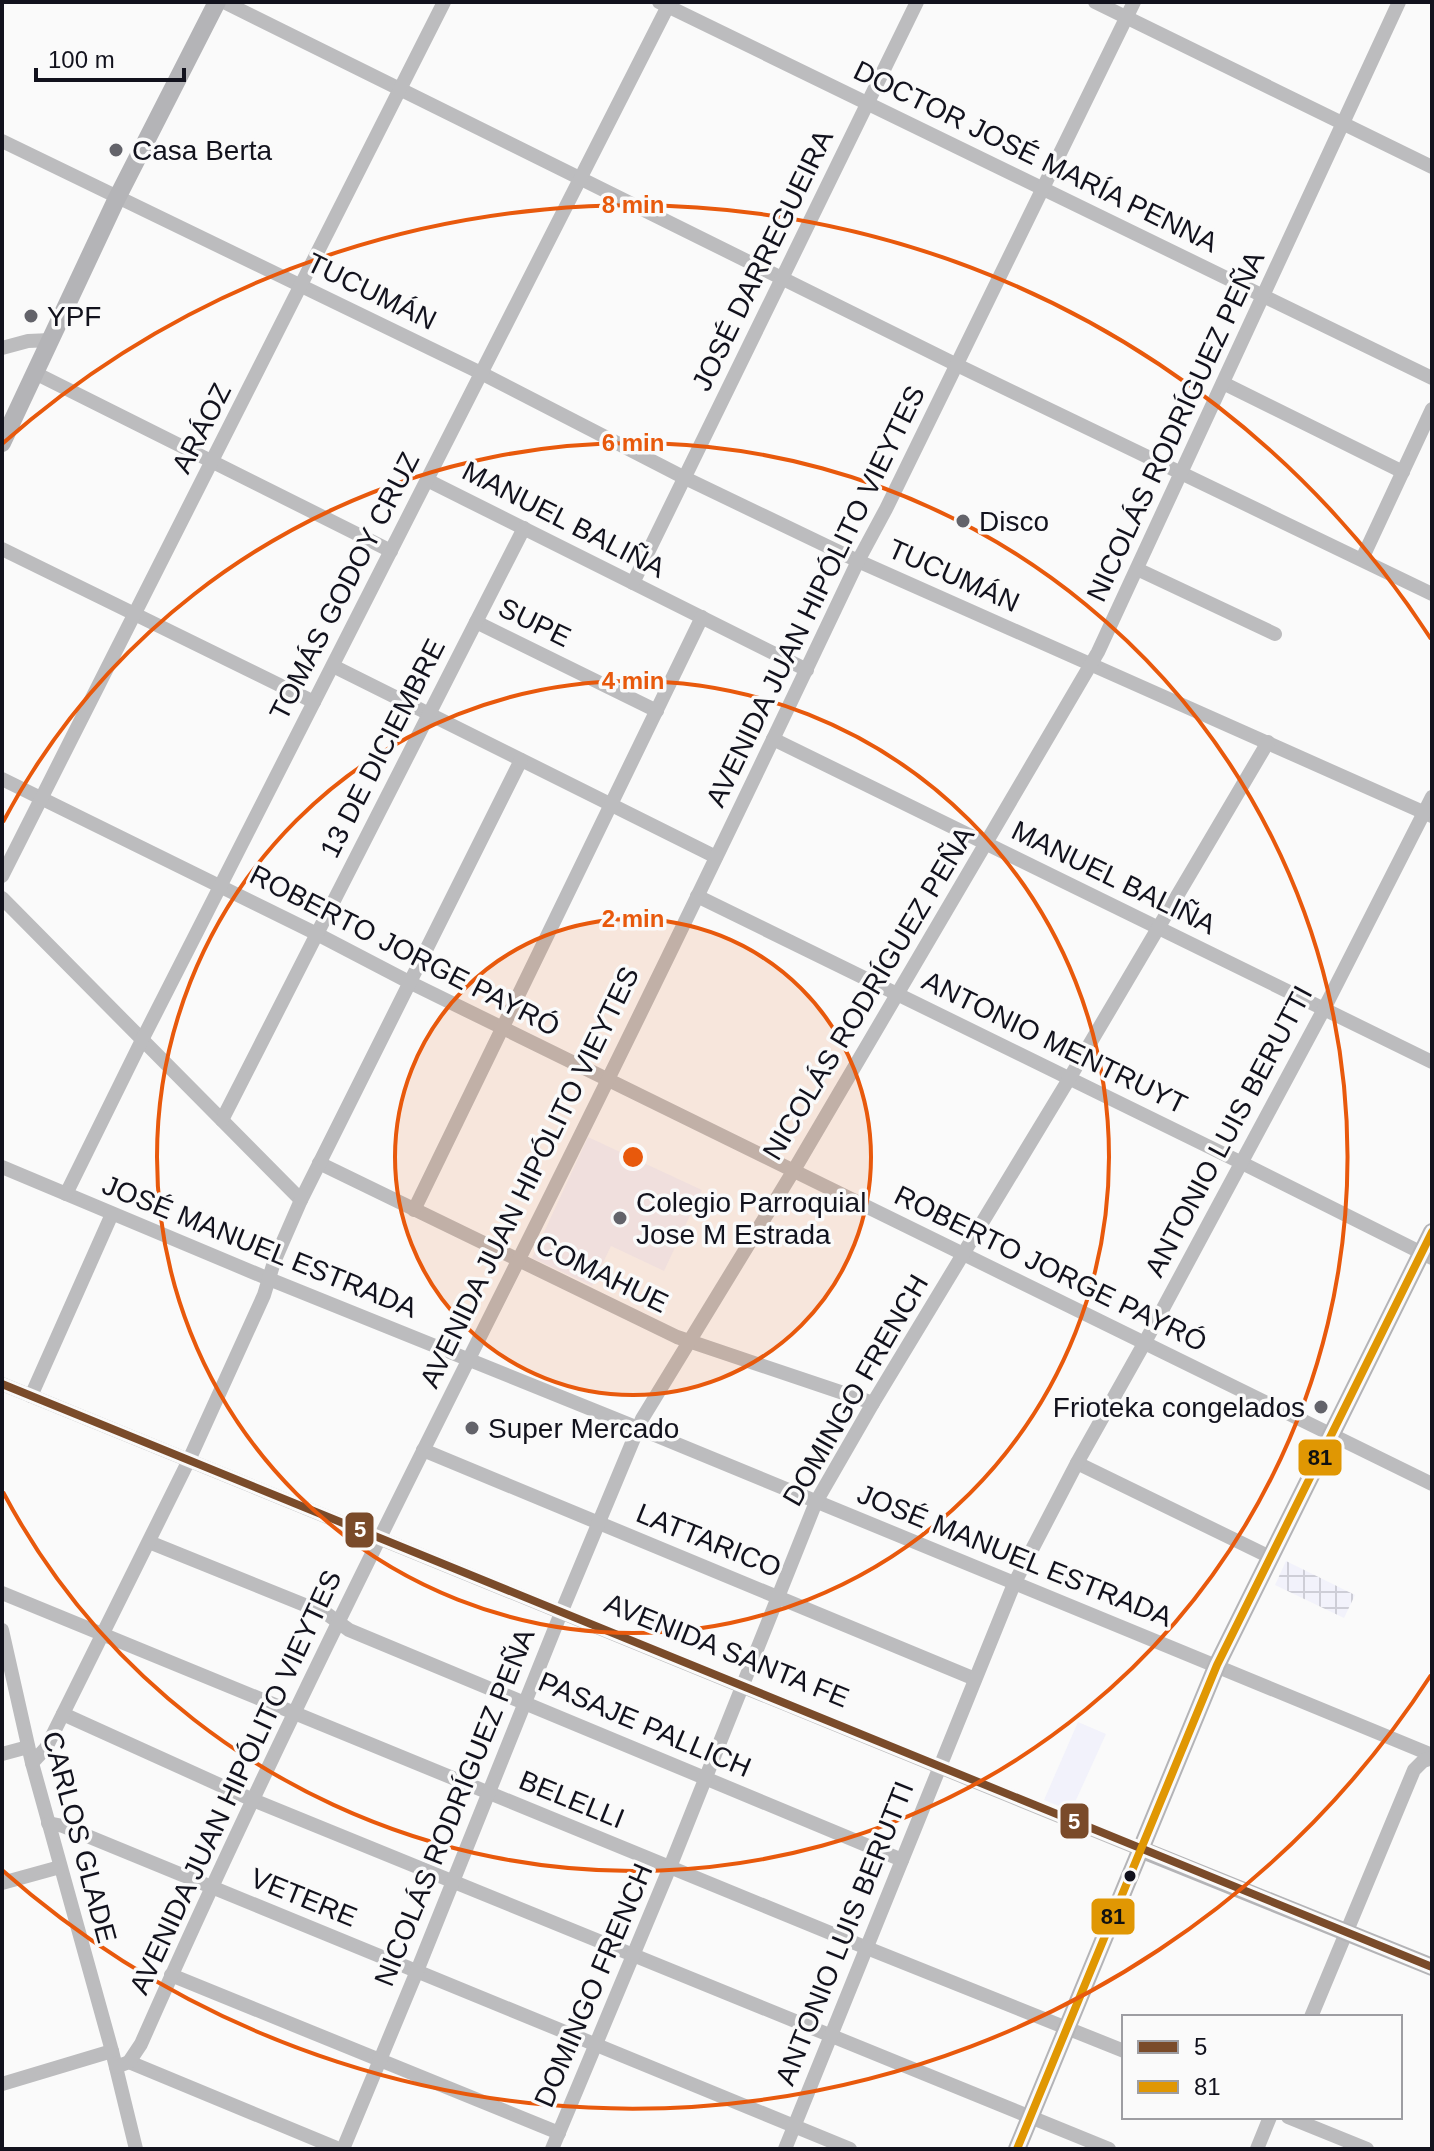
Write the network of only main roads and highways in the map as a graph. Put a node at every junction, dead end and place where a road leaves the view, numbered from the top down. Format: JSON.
{"nodes":[{"id":1,"x":217,"y":2,"type":"edge"},
{"id":2,"x":2,"y":443,"type":"edge"},
{"id":3,"x":1432,"y":1232,"type":"edge"},
{"id":4,"x":1427,"y":1255,"type":"edge"},
{"id":5,"x":1140,"y":1849,"type":"junction"},
{"id":6,"x":1432,"y":1967,"type":"edge"},
{"id":7,"x":1017,"y":2149,"type":"edge"}],
"edges":[{"from":1,"to":2,"type":"main road"},
{"from":3,"to":4,"type":"main road"},
{"from":4,"to":5,"type":"main road"},
{"from":5,"to":6,"type":"main road","name":"AVENIDA SANTA FE"},
{"from":5,"to":7,"type":"main road"}]}
